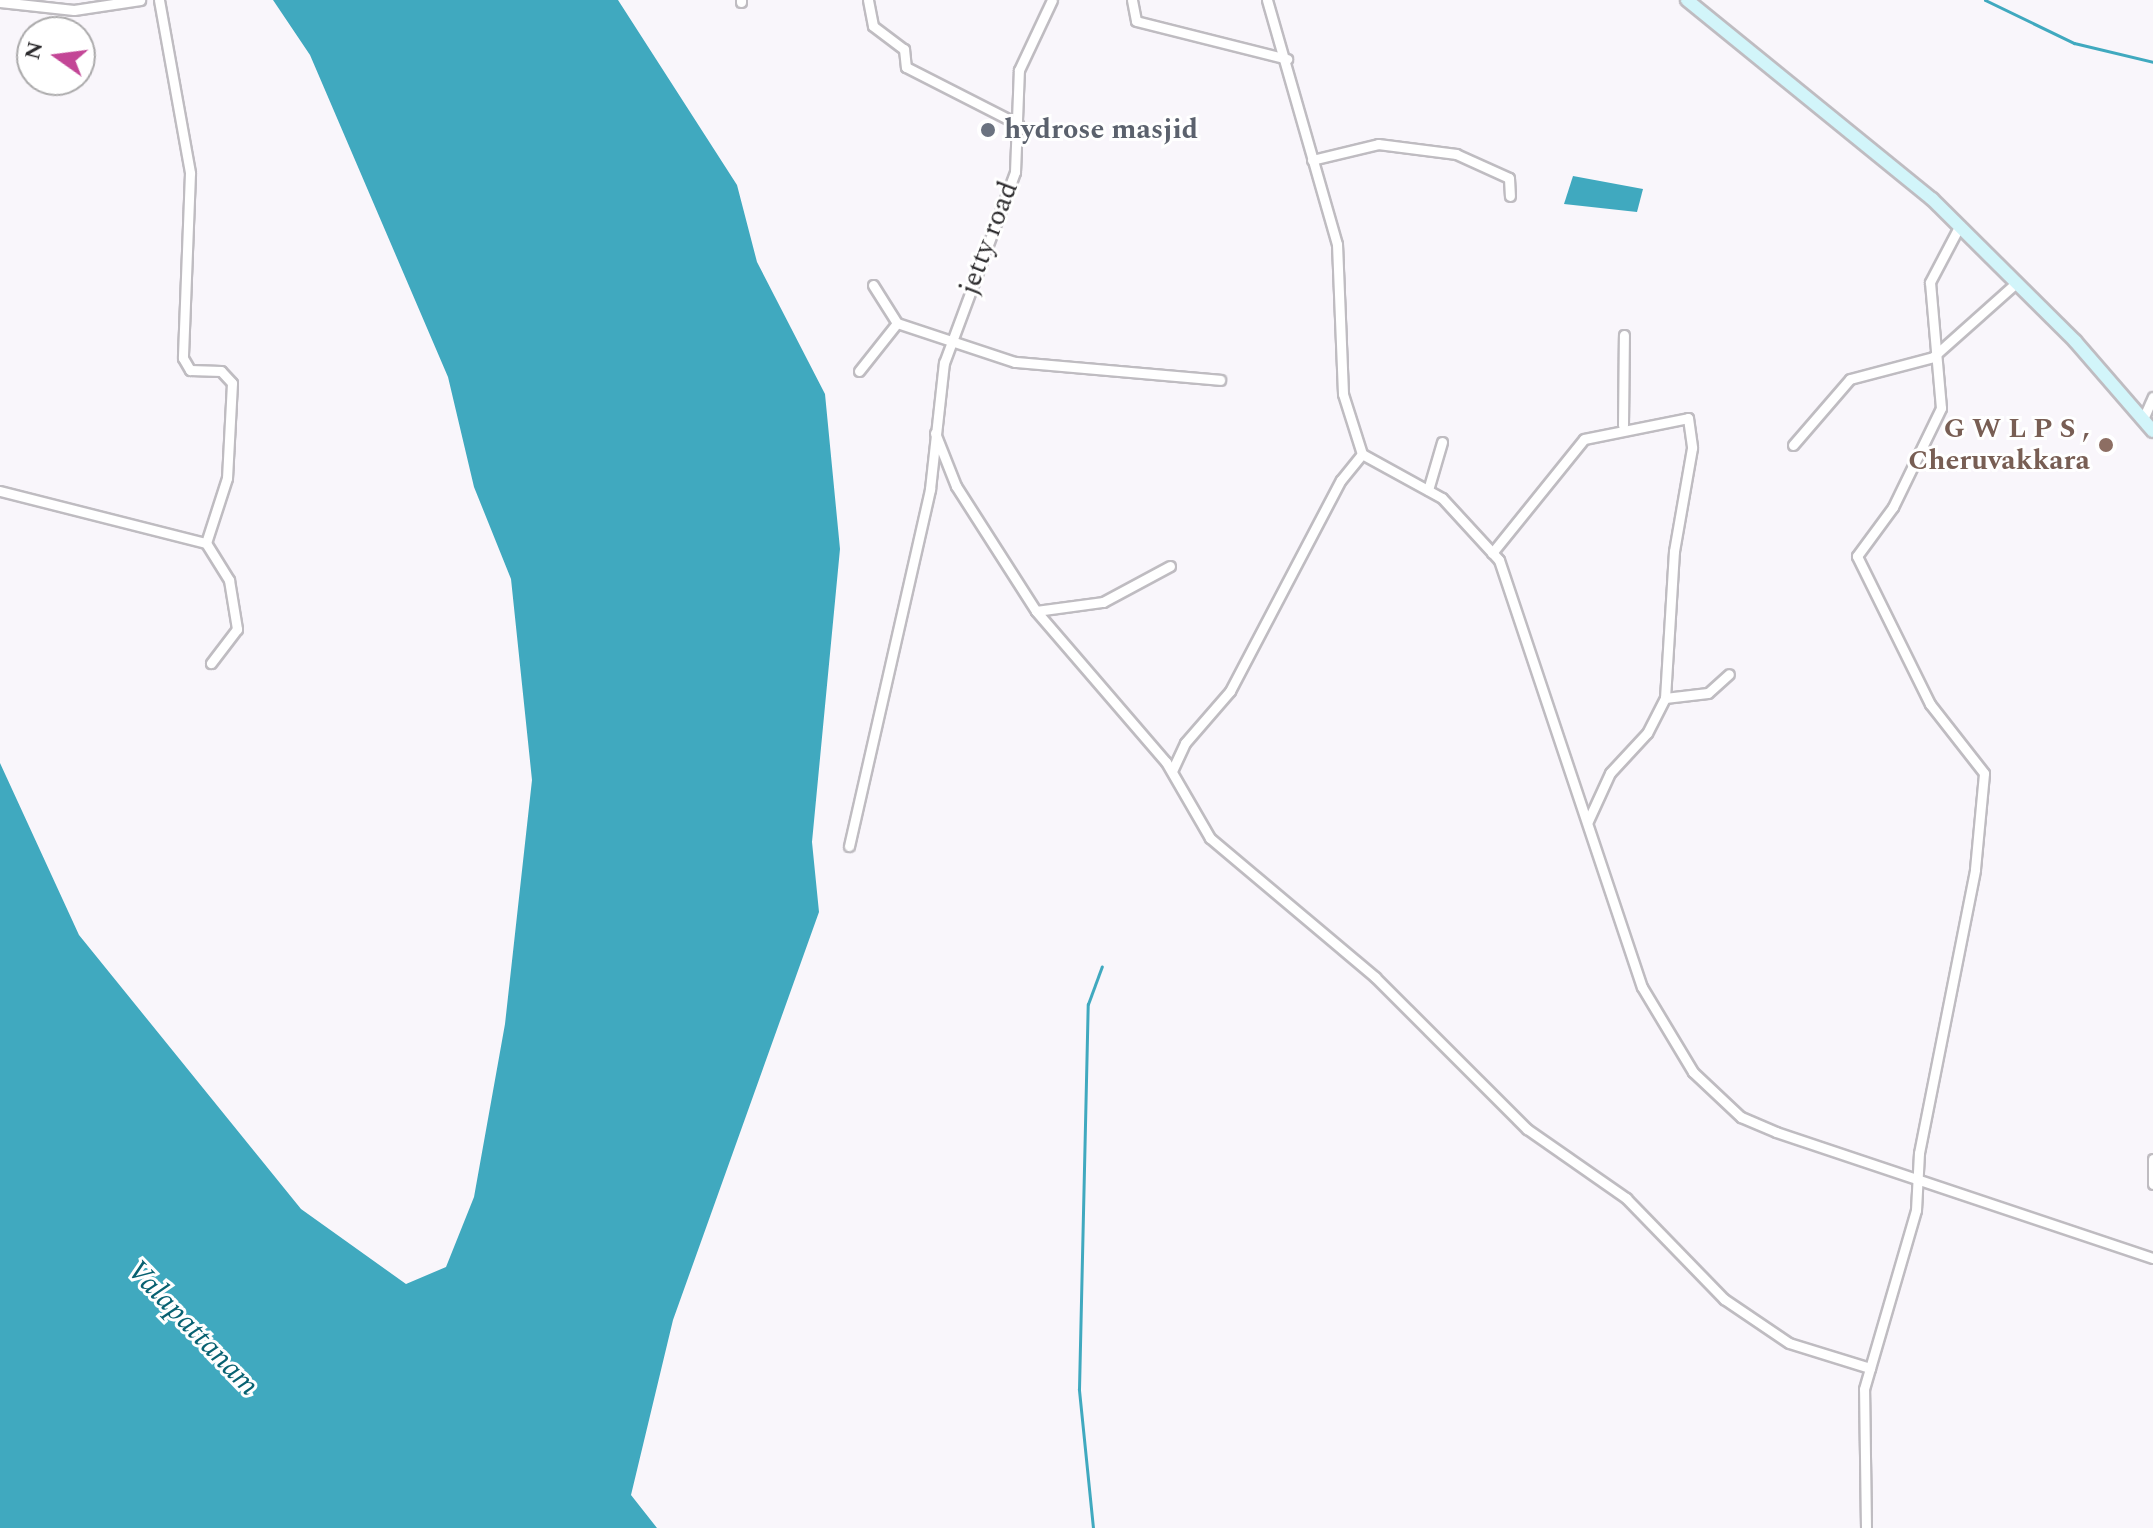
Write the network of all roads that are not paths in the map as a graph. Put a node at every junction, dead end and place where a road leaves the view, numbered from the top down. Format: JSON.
{"nodes":[{"id":1,"x":140,"y":0,"type":"edge"},
{"id":2,"x":159,"y":0,"type":"edge"},
{"id":3,"x":868,"y":0,"type":"edge"},
{"id":4,"x":1052,"y":0,"type":"edge"},
{"id":5,"x":1132,"y":0,"type":"edge"},
{"id":6,"x":1267,"y":0,"type":"edge"},
{"id":7,"x":1687,"y":0,"type":"edge"},
{"id":8,"x":0,"y":2,"type":"edge"},
{"id":9,"x":1287,"y":59,"type":"junction"},
{"id":10,"x":1018,"y":124,"type":"junction"},
{"id":11,"x":1312,"y":160,"type":"junction"},
{"id":12,"x":1510,"y":196,"type":"dead end"},
{"id":13,"x":1960,"y":225,"type":"junction"},
{"id":14,"x":2016,"y":283,"type":"junction"},
{"id":15,"x":873,"y":285,"type":"dead end"},
{"id":16,"x":897,"y":323,"type":"junction"},
{"id":17,"x":1624,"y":335,"type":"dead end"},
{"id":18,"x":949,"y":343,"type":"junction"},
{"id":19,"x":1933,"y":357,"type":"junction"},
{"id":20,"x":859,"y":371,"type":"dead end"},
{"id":21,"x":1220,"y":380,"type":"dead end"},
{"id":22,"x":2153,"y":397,"type":"edge"},
{"id":23,"x":2143,"y":419,"type":"junction"},
{"id":24,"x":1623,"y":425,"type":"junction"},
{"id":25,"x":2153,"y":431,"type":"edge"},
{"id":26,"x":935,"y":433,"type":"junction"},
{"id":27,"x":1442,"y":442,"type":"dead end"},
{"id":28,"x":1793,"y":445,"type":"dead end"},
{"id":29,"x":1362,"y":454,"type":"junction"},
{"id":30,"x":1428,"y":490,"type":"junction"},
{"id":31,"x":0,"y":491,"type":"edge"},
{"id":32,"x":206,"y":543,"type":"junction"},
{"id":33,"x":1492,"y":553,"type":"junction"},
{"id":34,"x":1170,"y":566,"type":"dead end"},
{"id":35,"x":1036,"y":611,"type":"junction"},
{"id":36,"x":211,"y":663,"type":"dead end"},
{"id":37,"x":1729,"y":674,"type":"dead end"},
{"id":38,"x":1665,"y":698,"type":"junction"},
{"id":39,"x":1172,"y":771,"type":"junction"},
{"id":40,"x":1588,"y":821,"type":"junction"},
{"id":41,"x":849,"y":846,"type":"dead end"},
{"id":42,"x":2153,"y":1159,"type":"edge"},
{"id":43,"x":1917,"y":1179,"type":"junction"},
{"id":44,"x":2153,"y":1184,"type":"edge"},
{"id":45,"x":2153,"y":1258,"type":"edge"},
{"id":46,"x":1870,"y":1368,"type":"junction"},
{"id":47,"x":1866,"y":1528,"type":"edge"}],
"edges":[{"from":1,"to":8,"type":"street"},
{"from":2,"to":32,"type":"street"},
{"from":3,"to":10,"type":"street"},
{"from":4,"to":10,"type":"street","name":"jetty road"},
{"from":5,"to":9,"type":"street"},
{"from":6,"to":9,"type":"street"},
{"from":7,"to":13,"type":"main road"},
{"from":9,"to":11,"type":"street"},
{"from":10,"to":18,"type":"street","name":"jetty road"},
{"from":11,"to":12,"type":"street"},
{"from":11,"to":29,"type":"street"},
{"from":13,"to":14,"type":"main road"},
{"from":13,"to":19,"type":"street"},
{"from":14,"to":19,"type":"street"},
{"from":14,"to":23,"type":"main road"},
{"from":15,"to":16,"type":"street"},
{"from":16,"to":18,"type":"street"},
{"from":16,"to":20,"type":"street"},
{"from":17,"to":24,"type":"street"},
{"from":18,"to":21,"type":"street"},
{"from":18,"to":26,"type":"street","name":"jetty road"},
{"from":19,"to":28,"type":"street"},
{"from":19,"to":43,"type":"street"},
{"from":22,"to":23,"type":"street"},
{"from":23,"to":25,"type":"main road"},
{"from":24,"to":33,"type":"street"},
{"from":24,"to":38,"type":"street"},
{"from":26,"to":35,"type":"street"},
{"from":26,"to":41,"type":"street","name":"jetty road"},
{"from":27,"to":30,"type":"street"},
{"from":29,"to":30,"type":"street"},
{"from":29,"to":39,"type":"street"},
{"from":30,"to":33,"type":"street"},
{"from":31,"to":32,"type":"street"},
{"from":32,"to":36,"type":"street"},
{"from":33,"to":40,"type":"street"},
{"from":34,"to":35,"type":"street"},
{"from":35,"to":39,"type":"street"},
{"from":37,"to":38,"type":"street"},
{"from":38,"to":40,"type":"street"},
{"from":39,"to":46,"type":"street"},
{"from":40,"to":43,"type":"street"},
{"from":42,"to":44,"type":"street"},
{"from":43,"to":45,"type":"street"},
{"from":43,"to":46,"type":"street"},
{"from":46,"to":47,"type":"street"}]}
